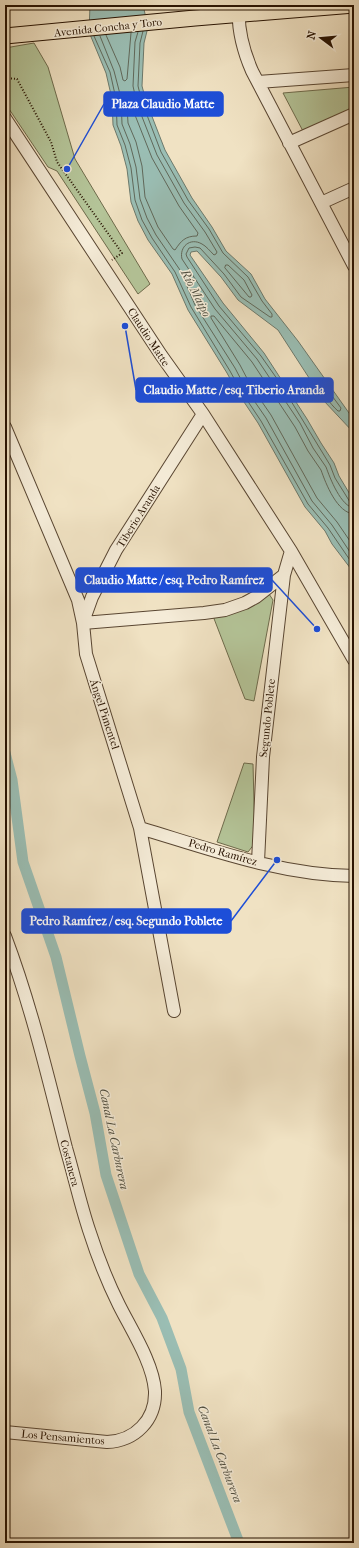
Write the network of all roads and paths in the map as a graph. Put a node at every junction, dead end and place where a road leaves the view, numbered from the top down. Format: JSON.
{"nodes":[{"id":1,"x":354,"y":5,"type":"edge"},
{"id":2,"x":319,"y":6,"type":"edge"},
{"id":3,"x":238,"y":10,"type":"edge"},
{"id":4,"x":5,"y":36,"type":"edge"},
{"id":5,"x":354,"y":75,"type":"edge"},
{"id":6,"x":5,"y":78,"type":"edge"},
{"id":7,"x":258,"y":82,"type":"junction"},
{"id":8,"x":354,"y":114,"type":"edge"},
{"id":9,"x":5,"y":118,"type":"edge"},
{"id":10,"x":289,"y":143,"type":"junction"},
{"id":11,"x":354,"y":188,"type":"edge"},
{"id":12,"x":321,"y":202,"type":"junction"},
{"id":13,"x":354,"y":264,"type":"edge"},
{"id":14,"x":103,"y":267,"type":"junction"},
{"id":15,"x":203,"y":414,"type":"junction"},
{"id":16,"x":5,"y":427,"type":"edge"},
{"id":17,"x":291,"y":551,"type":"junction"},
{"id":18,"x":284,"y":575,"type":"junction"},
{"id":19,"x":83,"y":623,"type":"junction"},
{"id":20,"x":354,"y":660,"type":"edge"},
{"id":21,"x":140,"y":828,"type":"junction"},
{"id":22,"x":258,"y":862,"type":"junction"},
{"id":23,"x":354,"y":876,"type":"edge"},
{"id":24,"x":5,"y":936,"type":"edge"},
{"id":25,"x":174,"y":1011,"type":"dead end"},
{"id":26,"x":154,"y":1384,"type":"joint"},
{"id":27,"x":5,"y":1432,"type":"edge"}],
"edges":[{"from":1,"to":2,"type":"main road","name":"Avenida Concha y Toro"},
{"from":2,"to":3,"type":"main road","name":"Avenida Concha y Toro"},
{"from":3,"to":4,"type":"main road","name":"Avenida Concha y Toro"},
{"from":3,"to":7,"type":"street"},
{"from":5,"to":7,"type":"street"},
{"from":6,"to":14,"type":"path"},
{"from":7,"to":10,"type":"street"},
{"from":8,"to":10,"type":"street"},
{"from":9,"to":14,"type":"street","name":"Claudio Matte"},
{"from":10,"to":12,"type":"street"},
{"from":11,"to":12,"type":"street"},
{"from":12,"to":13,"type":"street"},
{"from":14,"to":15,"type":"street","name":"Claudio Matte"},
{"from":15,"to":17,"type":"street","name":"Claudio Matte"},
{"from":15,"to":19,"type":"street","name":"Tiberio Aranda"},
{"from":16,"to":19,"type":"street","name":"Ángel Pimentel"},
{"from":17,"to":18,"type":"street","name":"Segundo Poblete"},
{"from":17,"to":20,"type":"street","name":"Claudio Matte"},
{"from":18,"to":19,"type":"street"},
{"from":18,"to":22,"type":"street","name":"Segundo Poblete"},
{"from":19,"to":21,"type":"street","name":"Ángel Pimentel"},
{"from":21,"to":22,"type":"street","name":"Pedro Ramírez"},
{"from":21,"to":25,"type":"street","name":"Ángel Pimentel"},
{"from":22,"to":23,"type":"street","name":"Pedro Ramírez"},
{"from":24,"to":26,"type":"street","name":"Costanera"},
{"from":26,"to":27,"type":"street","name":"Los Pensamientos"}]}
